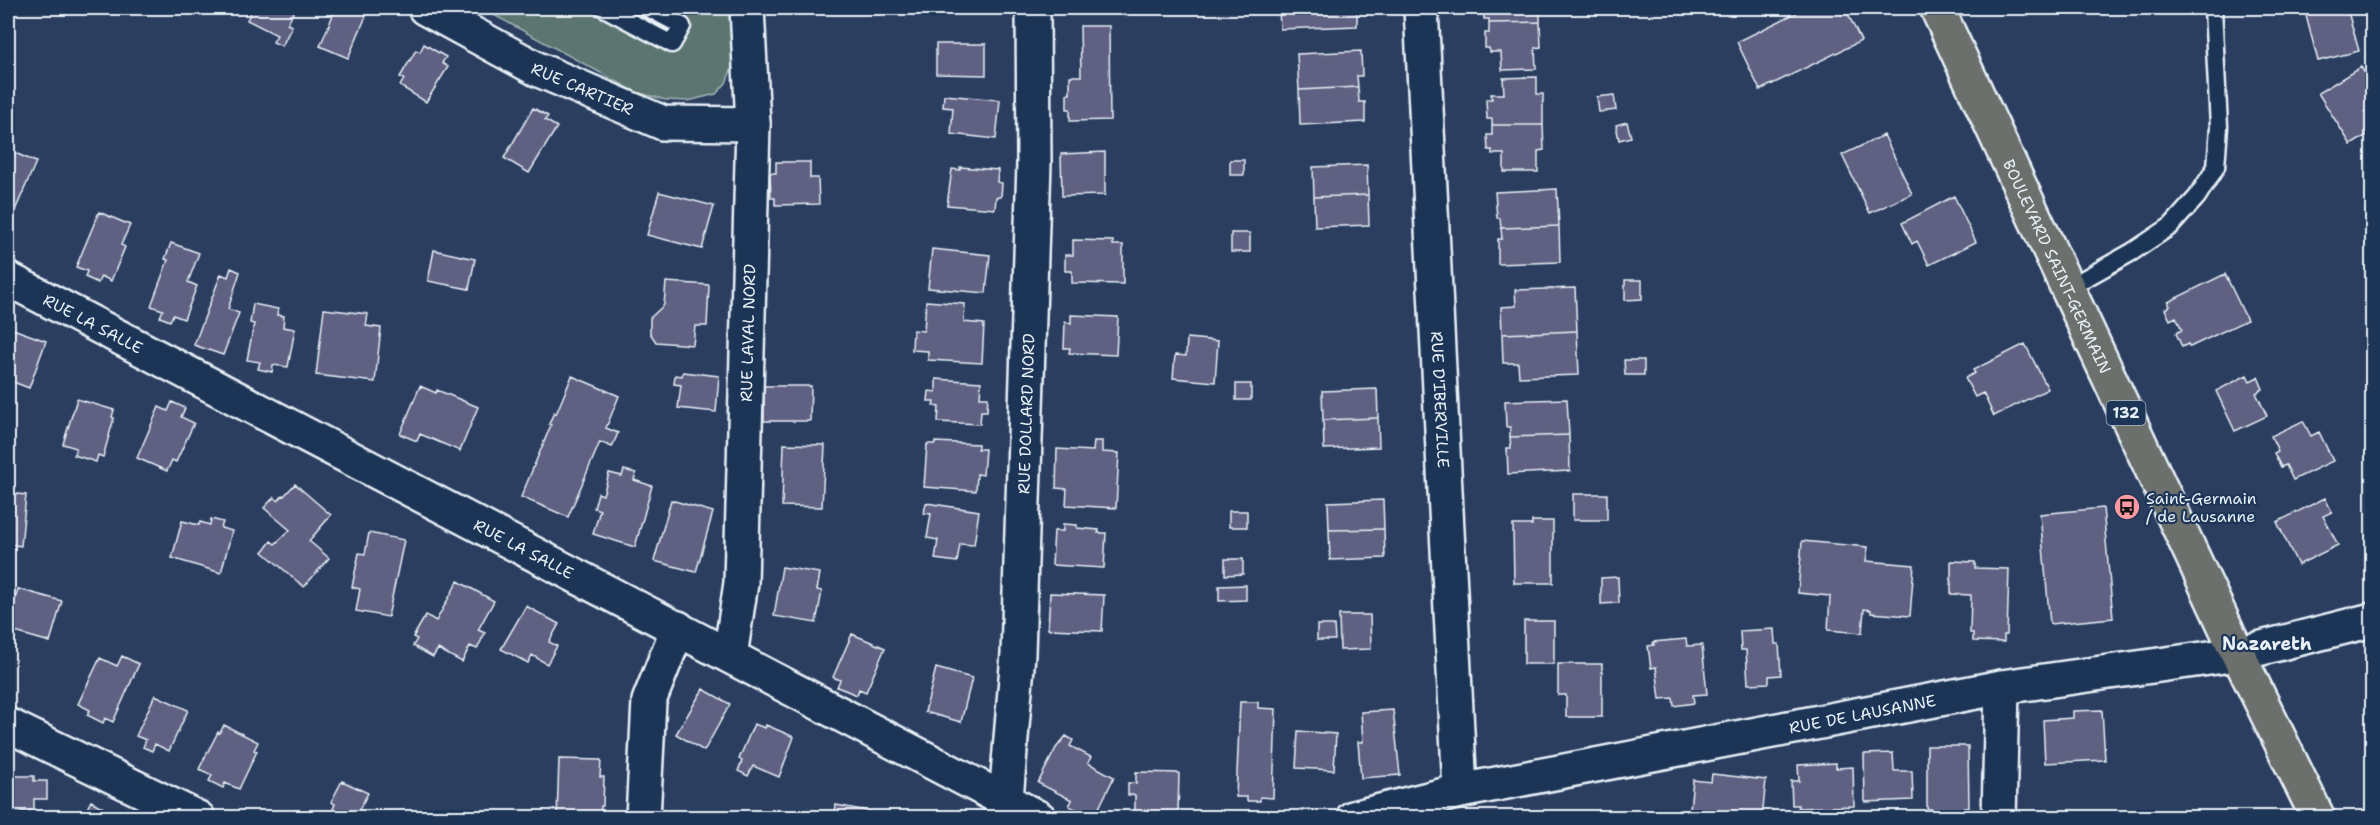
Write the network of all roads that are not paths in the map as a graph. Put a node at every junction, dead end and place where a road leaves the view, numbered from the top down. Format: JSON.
{"nodes":[{"id":1,"x":604,"y":8,"type":"edge"},
{"id":2,"x":648,"y":8,"type":"edge"},
{"id":3,"x":747,"y":8,"type":"edge"},
{"id":4,"x":1032,"y":8,"type":"edge"},
{"id":5,"x":1421,"y":8,"type":"edge"},
{"id":6,"x":1937,"y":8,"type":"edge"},
{"id":7,"x":2213,"y":8,"type":"edge"},
{"id":8,"x":437,"y":10,"type":"edge"},
{"id":9,"x":753,"y":124,"type":"junction"},
{"id":10,"x":8,"y":279,"type":"edge"},
{"id":11,"x":2068,"y":288,"type":"junction"},
{"id":12,"x":2373,"y":620,"type":"edge"},
{"id":13,"x":678,"y":628,"type":"junction"},
{"id":14,"x":2238,"y":654,"type":"junction"},
{"id":15,"x":730,"y":656,"type":"junction"},
{"id":16,"x":2002,"y":687,"type":"junction"},
{"id":17,"x":8,"y":725,"type":"edge"},
{"id":18,"x":1460,"y":791,"type":"junction"},
{"id":19,"x":1003,"y":808,"type":"edge"},
{"id":20,"x":198,"y":818,"type":"edge"},
{"id":21,"x":643,"y":818,"type":"edge"},
{"id":22,"x":1040,"y":818,"type":"edge"},
{"id":23,"x":1353,"y":818,"type":"edge"},
{"id":24,"x":1999,"y":818,"type":"edge"},
{"id":25,"x":2318,"y":818,"type":"edge"}],
"edges":[{"from":1,"to":2,"type":"lane"},
{"from":3,"to":9,"type":"street","name":"RUE LAVAL NORD"},
{"from":4,"to":19,"type":"street","name":"RUE DOLLARD NORD"},
{"from":5,"to":18,"type":"street","name":"RUE D'IBERVILLE"},
{"from":6,"to":11,"type":"main road","name":"BOULEVARD SAINT-GERMAIN","number":"132"},
{"from":7,"to":11,"type":"lane"},
{"from":8,"to":9,"type":"street","name":"RUE CARTIER"},
{"from":9,"to":15,"type":"street","name":"RUE LAVAL NORD"},
{"from":10,"to":13,"type":"street","name":"RUE LA SALLE"},
{"from":11,"to":14,"type":"main road","name":"BOULEVARD SAINT-GERMAIN","number":"132"},
{"from":12,"to":14,"type":"street","name":"RUE DE LAUSANNE"},
{"from":13,"to":15,"type":"street","name":"RUE LA SALLE"},
{"from":13,"to":21,"type":"street"},
{"from":14,"to":16,"type":"street","name":"RUE DE LAUSANNE"},
{"from":14,"to":25,"type":"main road","name":"BOULEVARD SAINT-GERMAIN","number":"132"},
{"from":15,"to":19,"type":"street","name":"RUE LA SALLE"},
{"from":16,"to":18,"type":"street","name":"RUE DE LAUSANNE"},
{"from":16,"to":24,"type":"street"},
{"from":17,"to":20,"type":"street"},
{"from":18,"to":23,"type":"street","name":"RUE DE LAUSANNE"},
{"from":19,"to":22,"type":"street","name":"RUE LA SALLE"}]}
